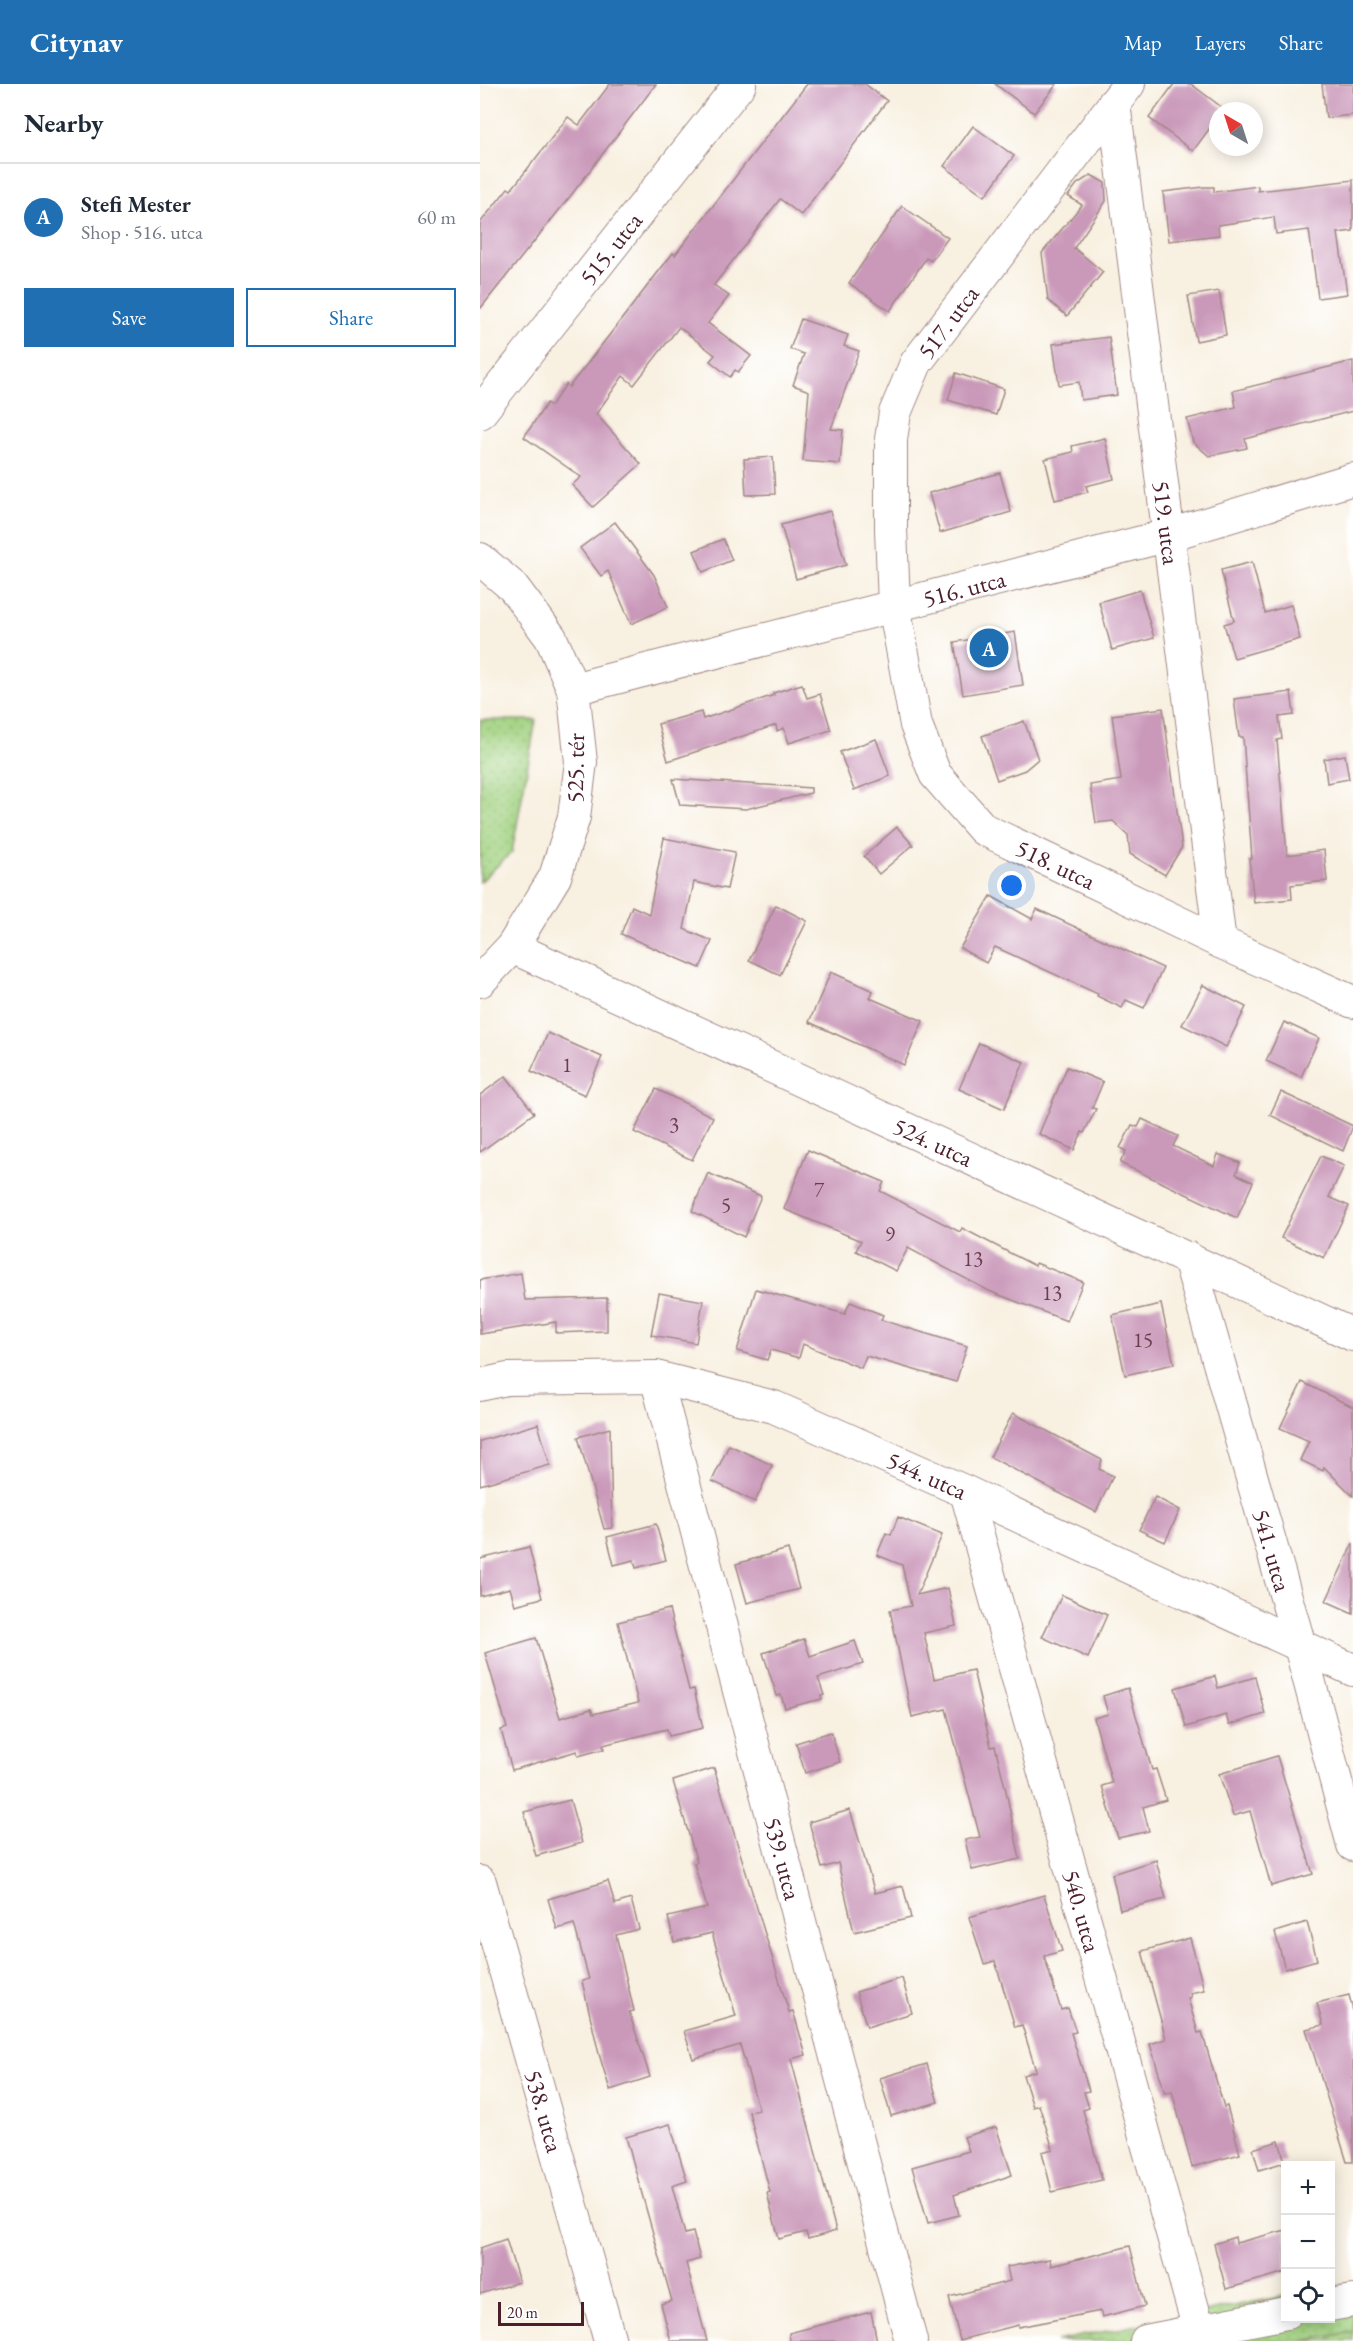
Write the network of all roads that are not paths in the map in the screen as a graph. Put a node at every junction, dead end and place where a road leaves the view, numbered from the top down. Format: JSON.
{"nodes":[{"id":1,"x":740,"y":84,"type":"edge"},
{"id":2,"x":1121,"y":93,"type":"edge"},
{"id":3,"x":480,"y":413,"type":"edge"},
{"id":4,"x":1353,"y":479,"type":"edge"},
{"id":5,"x":1169,"y":535,"type":"junction"},
{"id":6,"x":480,"y":559,"type":"edge"},
{"id":7,"x":894,"y":605,"type":"junction"},
{"id":8,"x":573,"y":689,"type":"junction"},
{"id":9,"x":1220,"y":942,"type":"junction"},
{"id":10,"x":512,"y":947,"type":"junction"},
{"id":11,"x":480,"y":981,"type":"edge"},
{"id":12,"x":1353,"y":1002,"type":"edge"},
{"id":13,"x":1189,"y":1258,"type":"junction"},
{"id":14,"x":1353,"y":1335,"type":"edge"},
{"id":15,"x":656,"y":1377,"type":"junction"},
{"id":16,"x":480,"y":1385,"type":"edge"},
{"id":17,"x":966,"y":1492,"type":"junction"},
{"id":18,"x":1300,"y":1646,"type":"junction"},
{"id":19,"x":1353,"y":1670,"type":"edge"},
{"id":20,"x":1353,"y":1845,"type":"edge"},
{"id":21,"x":480,"y":1882,"type":"edge"},
{"id":22,"x":1353,"y":2301,"type":"edge"},
{"id":23,"x":1335,"y":2304,"type":"edge"},
{"id":24,"x":1281,"y":2314,"type":"edge"},
{"id":25,"x":1198,"y":2330,"type":"junction"},
{"id":26,"x":609,"y":2341,"type":"edge"},
{"id":27,"x":911,"y":2341,"type":"edge"},
{"id":28,"x":1146,"y":2341,"type":"edge"}],
"edges":[{"from":1,"to":3,"type":"street","name":"515. utca"},
{"from":2,"to":5,"type":"street","name":"519. utca"},
{"from":2,"to":7,"type":"street","name":"517. utca"},
{"from":4,"to":5,"type":"street","name":"516. utca"},
{"from":5,"to":7,"type":"street","name":"516. utca"},
{"from":5,"to":9,"type":"street","name":"519. utca"},
{"from":6,"to":8,"type":"street","name":"525. tér"},
{"from":7,"to":8,"type":"street","name":"516. utca"},
{"from":7,"to":9,"type":"street","name":"518. utca"},
{"from":8,"to":10,"type":"street","name":"525. tér"},
{"from":9,"to":12,"type":"street","name":"518. utca"},
{"from":10,"to":11,"type":"street","name":"525. tér"},
{"from":10,"to":13,"type":"street","name":"524. utca"},
{"from":13,"to":14,"type":"street","name":"524. utca"},
{"from":13,"to":18,"type":"street","name":"541. utca"},
{"from":15,"to":16,"type":"street","name":"544. utca"},
{"from":15,"to":17,"type":"street","name":"544. utca"},
{"from":15,"to":27,"type":"street","name":"539. utca"},
{"from":17,"to":18,"type":"street","name":"544. utca"},
{"from":17,"to":25,"type":"street","name":"540. utca"},
{"from":18,"to":19,"type":"street","name":"544. utca"},
{"from":18,"to":20,"type":"street","name":"541. utca"},
{"from":21,"to":26,"type":"street","name":"538. utca"},
{"from":22,"to":23,"type":"street"},
{"from":24,"to":25,"type":"street"},
{"from":25,"to":28,"type":"street"}]}
